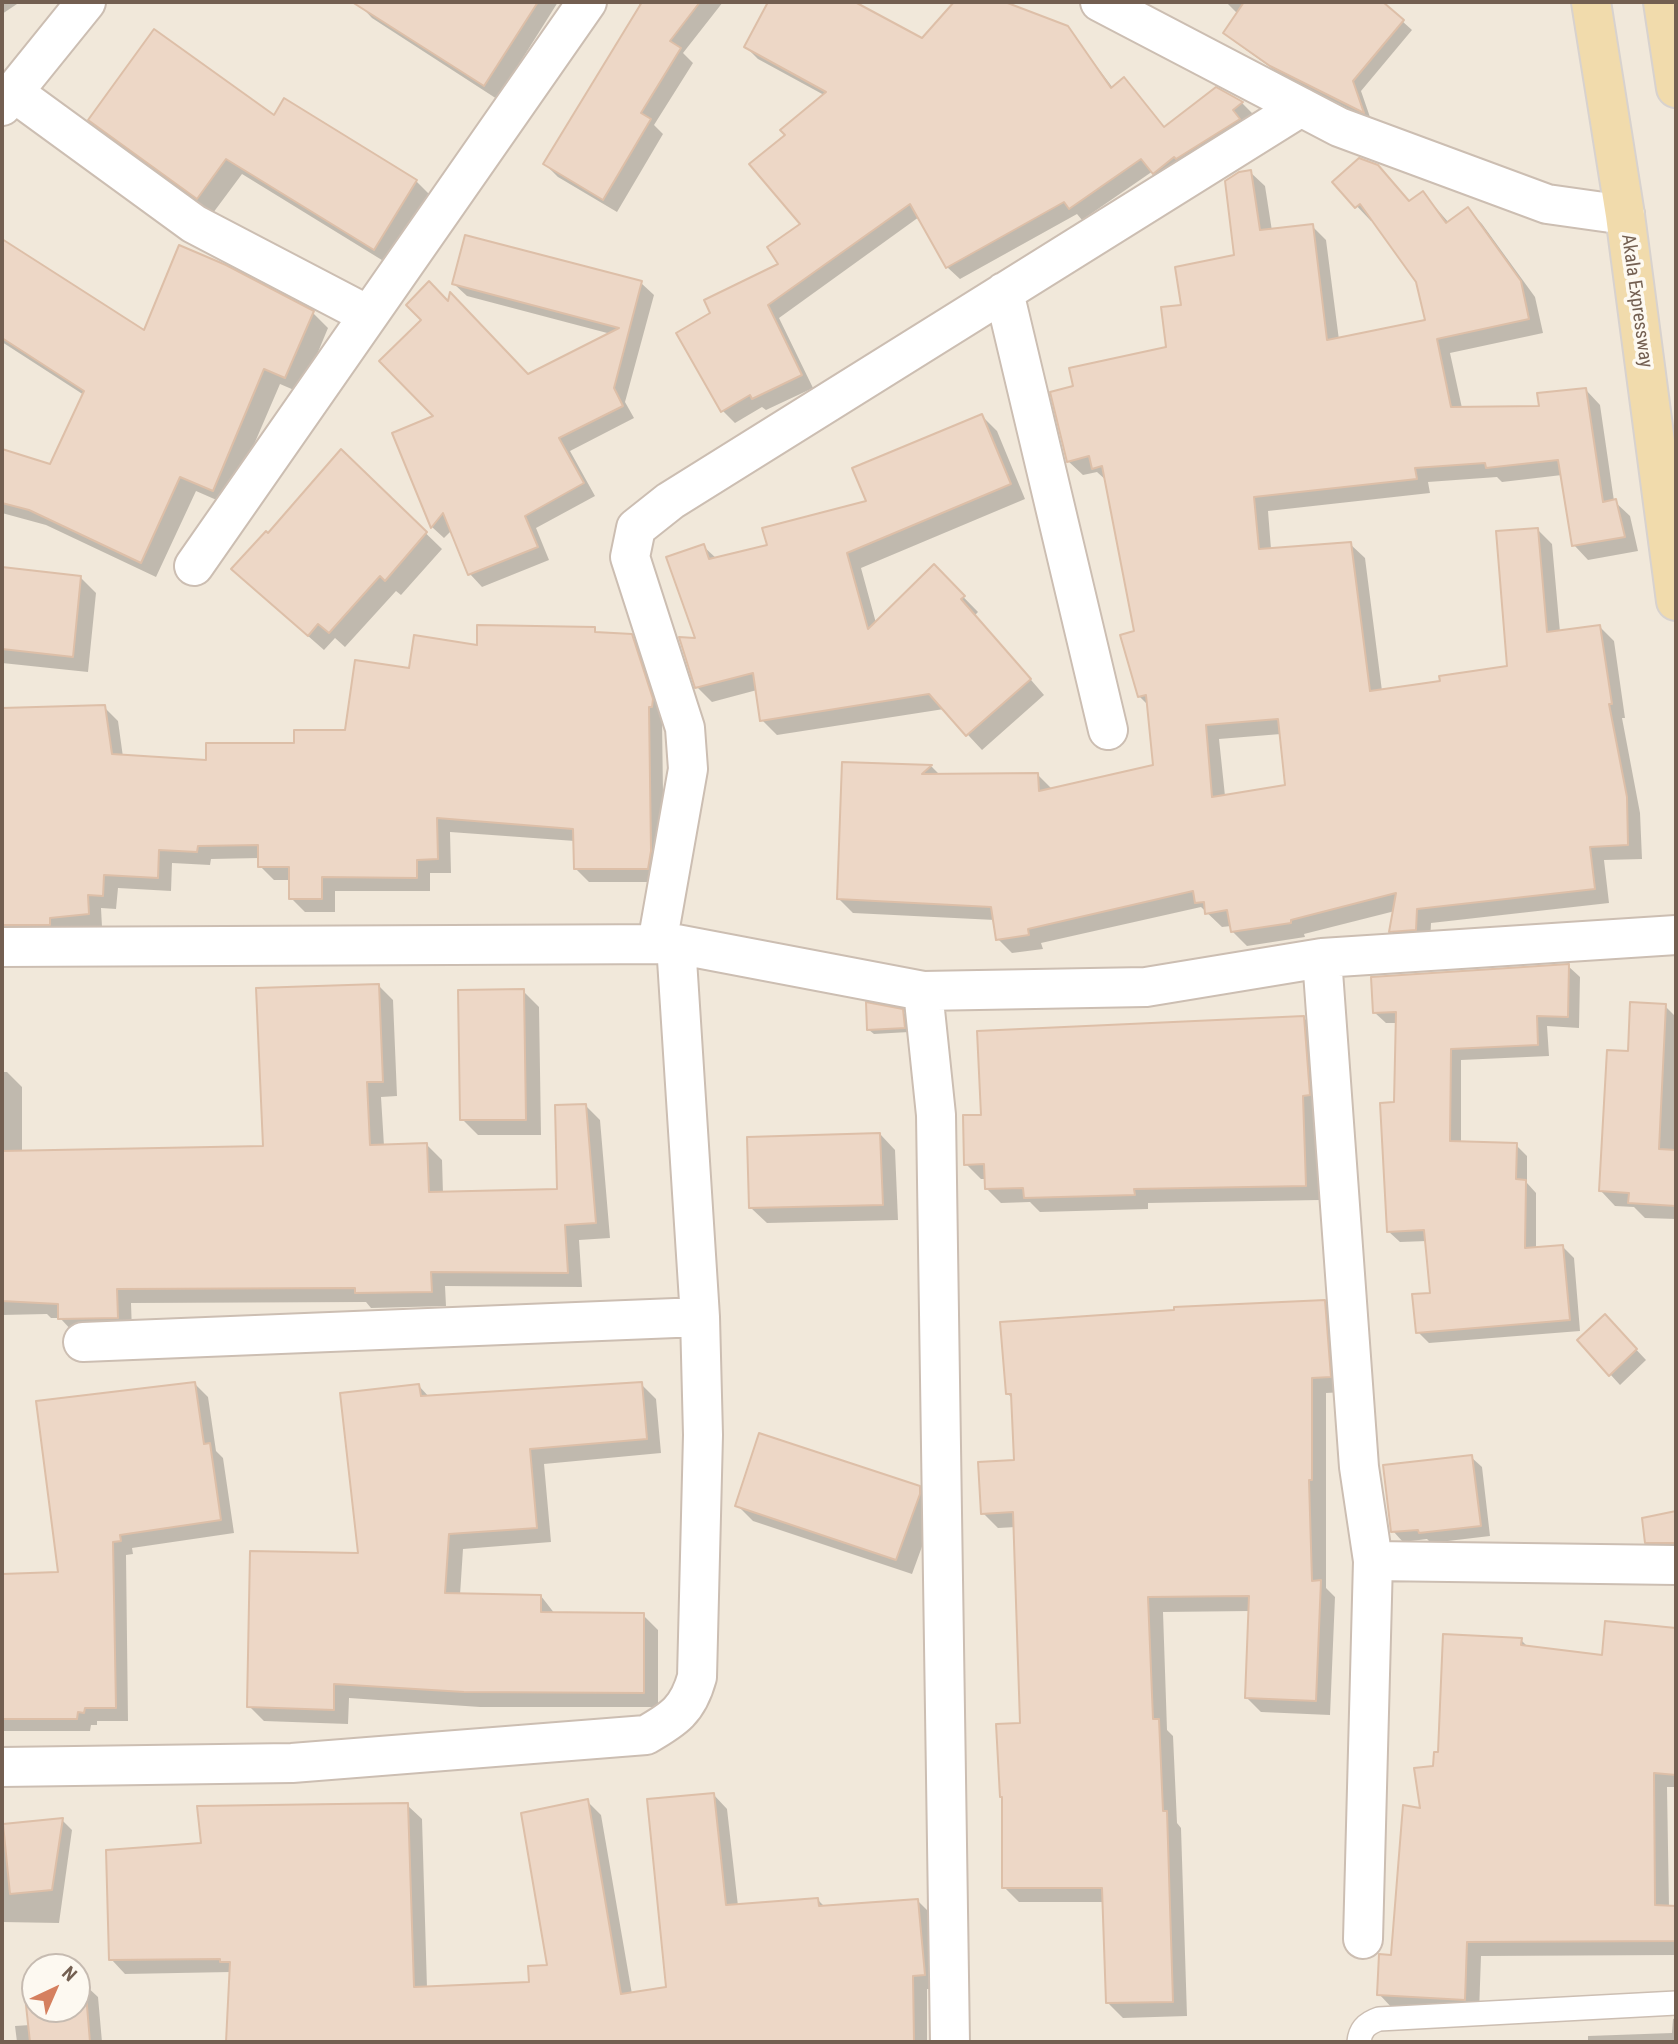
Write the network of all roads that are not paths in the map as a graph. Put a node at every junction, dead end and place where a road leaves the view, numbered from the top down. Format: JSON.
{"nodes":[{"id":1,"x":86,"y":2,"type":"edge"},
{"id":2,"x":587,"y":2,"type":"edge"},
{"id":3,"x":1100,"y":2,"type":"edge"},
{"id":4,"x":1591,"y":2,"type":"edge"},
{"id":5,"x":1663,"y":2,"type":"edge"},
{"id":6,"x":1676,"y":88,"type":"edge"},
{"id":7,"x":7,"y":99,"type":"edge"},
{"id":8,"x":1301,"y":107,"type":"junction"},
{"id":9,"x":1625,"y":215,"type":"junction"},
{"id":10,"x":1004,"y":292,"type":"junction"},
{"id":11,"x":368,"y":315,"type":"junction"},
{"id":12,"x":194,"y":566,"type":"dead end"},
{"id":13,"x":1676,"y":601,"type":"edge"},
{"id":14,"x":1108,"y":730,"type":"dead end"},
{"id":15,"x":1676,"y":935,"type":"edge"},
{"id":16,"x":667,"y":944,"type":"junction"},
{"id":17,"x":2,"y":947,"type":"edge"},
{"id":18,"x":1322,"y":958,"type":"junction"},
{"id":19,"x":923,"y":990,"type":"junction"},
{"id":20,"x":700,"y":1317,"type":"junction"},
{"id":21,"x":83,"y":1342,"type":"dead end"},
{"id":22,"x":1373,"y":1561,"type":"junction"},
{"id":23,"x":1676,"y":1566,"type":"edge"},
{"id":24,"x":2,"y":1767,"type":"edge"},
{"id":25,"x":1363,"y":1939,"type":"dead end"},
{"id":26,"x":1676,"y":2003,"type":"edge"},
{"id":27,"x":950,"y":2042,"type":"edge"},
{"id":28,"x":1359,"y":2042,"type":"edge"}],
"edges":[{"from":1,"to":7,"type":"street"},
{"from":2,"to":11,"type":"street"},
{"from":3,"to":8,"type":"street"},
{"from":4,"to":9,"type":"main road","name":"Akala Expressway"},
{"from":5,"to":6,"type":"main road"},
{"from":7,"to":11,"type":"street"},
{"from":8,"to":9,"type":"street"},
{"from":8,"to":10,"type":"street"},
{"from":9,"to":13,"type":"main road","name":"Akala Expressway"},
{"from":10,"to":14,"type":"street"},
{"from":10,"to":16,"type":"street"},
{"from":11,"to":12,"type":"street"},
{"from":15,"to":18,"type":"street"},
{"from":16,"to":17,"type":"street"},
{"from":16,"to":19,"type":"street"},
{"from":16,"to":20,"type":"street"},
{"from":18,"to":19,"type":"street"},
{"from":18,"to":22,"type":"street"},
{"from":19,"to":27,"type":"street"},
{"from":20,"to":21,"type":"street"},
{"from":20,"to":24,"type":"street"},
{"from":22,"to":23,"type":"street"},
{"from":22,"to":25,"type":"street"},
{"from":26,"to":28,"type":"lane"}]}
